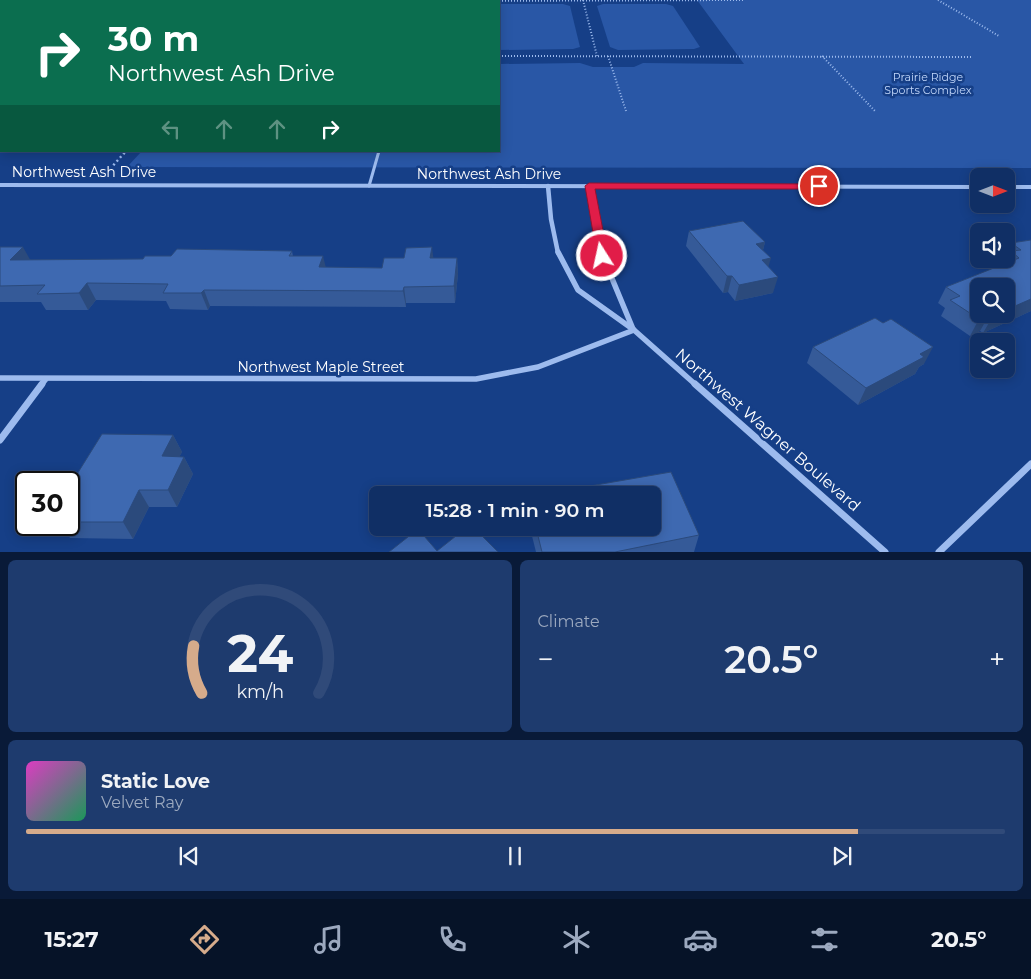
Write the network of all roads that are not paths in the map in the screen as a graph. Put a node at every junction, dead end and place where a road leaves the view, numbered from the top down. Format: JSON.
{"nodes":[{"id":1,"x":379,"y":152,"type":"edge"},
{"id":2,"x":0,"y":184,"type":"edge"},
{"id":3,"x":369,"y":186,"type":"junction"},
{"id":4,"x":548,"y":186,"type":"junction"},
{"id":5,"x":589,"y":186,"type":"junction"},
{"id":6,"x":970,"y":187,"type":"edge"},
{"id":7,"x":1015,"y":187,"type":"edge"},
{"id":8,"x":1031,"y":187,"type":"edge"},
{"id":9,"x":634,"y":330,"type":"junction"},
{"id":10,"x":0,"y":378,"type":"edge"},
{"id":11,"x":46,"y":379,"type":"junction"},
{"id":12,"x":0,"y":440,"type":"edge"},
{"id":13,"x":1031,"y":464,"type":"edge"},
{"id":14,"x":885,"y":552,"type":"edge"},
{"id":15,"x":939,"y":552,"type":"edge"}],
"edges":[{"from":1,"to":3,"type":"lane"},
{"from":2,"to":3,"type":"street","name":"Northwest Ash Drive"},
{"from":3,"to":4,"type":"street","name":"Northwest Ash Drive"},
{"from":4,"to":5,"type":"street","name":"Northwest Ash Drive"},
{"from":4,"to":9,"type":"street","name":"Northwest Wagner Boulevard"},
{"from":5,"to":6,"type":"street","name":"Northwest Ash Drive"},
{"from":5,"to":9,"type":"street","name":"Northwest Wagner Boulevard"},
{"from":7,"to":8,"type":"street"},
{"from":9,"to":11,"type":"street","name":"Northwest Maple Street"},
{"from":9,"to":14,"type":"street","name":"Northwest Wagner Boulevard"},
{"from":10,"to":11,"type":"street","name":"Northwest Maple Street"},
{"from":11,"to":12,"type":"street"},
{"from":13,"to":15,"type":"street"}]}
